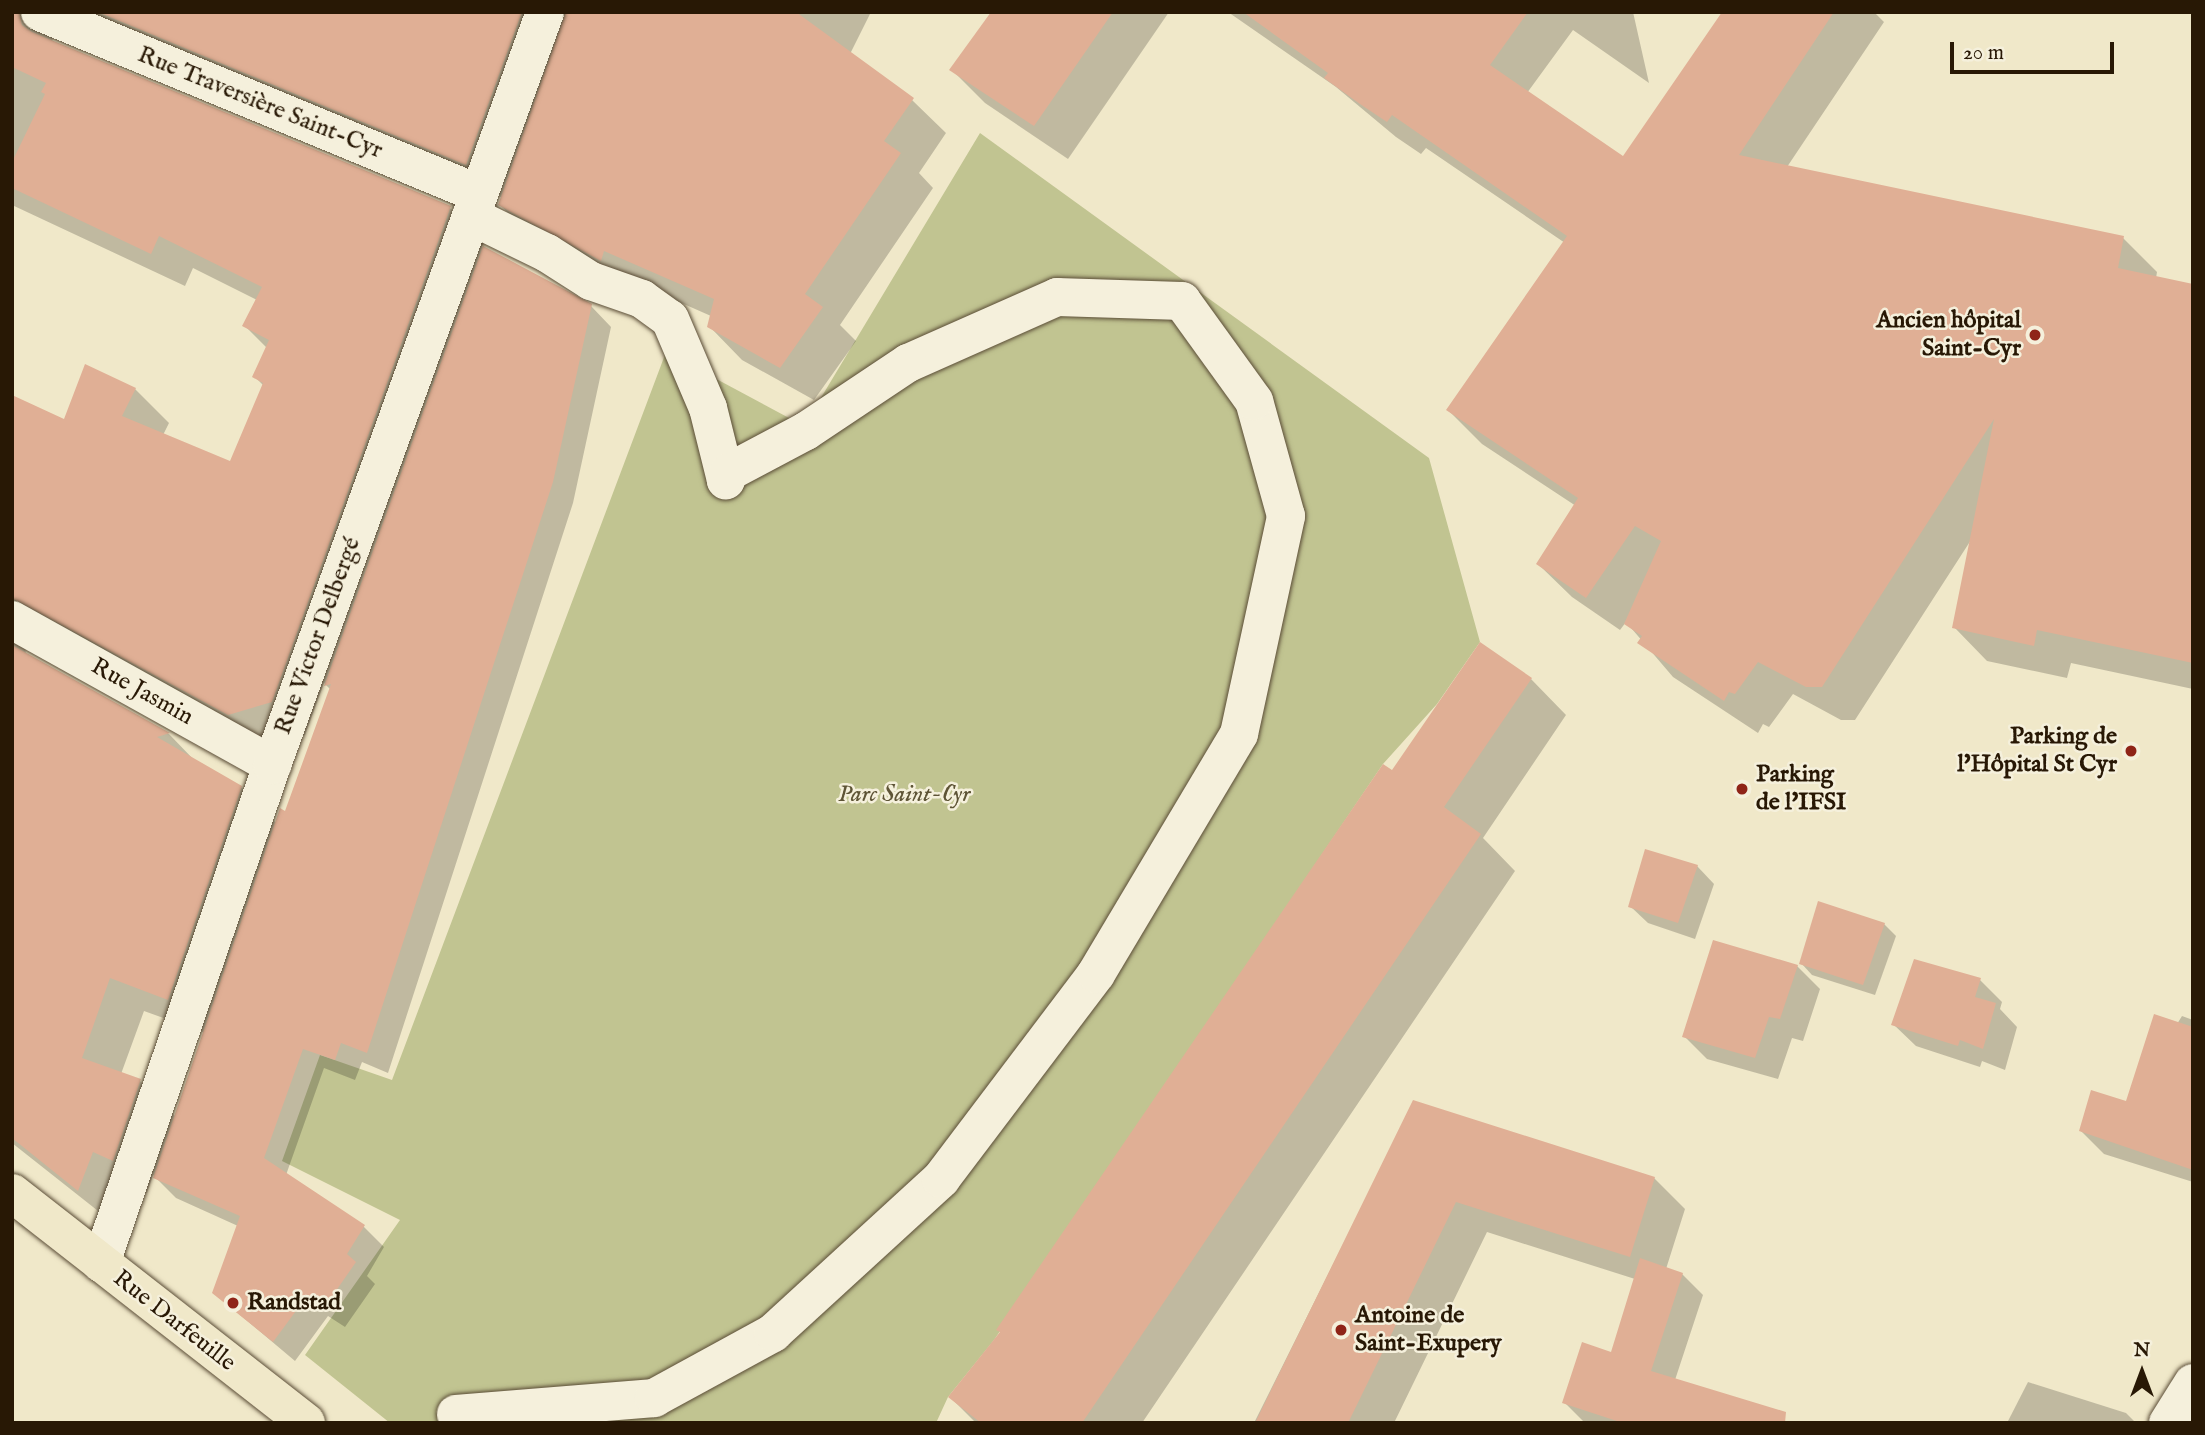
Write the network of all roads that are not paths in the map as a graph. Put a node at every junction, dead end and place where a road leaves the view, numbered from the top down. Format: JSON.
{"nodes":[{"id":1,"x":40,"y":12,"type":"edge"},
{"id":2,"x":545,"y":12,"type":"edge"},
{"id":3,"x":475,"y":205,"type":"junction"},
{"id":4,"x":12,"y":620,"type":"edge"},
{"id":5,"x":272,"y":765,"type":"junction"},
{"id":6,"x":12,"y":1193,"type":"edge"},
{"id":7,"x":28,"y":1215,"type":"edge"},
{"id":8,"x":101,"y":1264,"type":"junction"},
{"id":9,"x":2193,"y":1383,"type":"edge"},
{"id":10,"x":456,"y":1414,"type":"dead end"},
{"id":11,"x":306,"y":1423,"type":"edge"},
{"id":12,"x":2168,"y":1423,"type":"edge"}],
"edges":[{"from":1,"to":3,"type":"street","name":"Rue Traversière Saint-Cyr"},
{"from":2,"to":3,"type":"street","name":"Rue Victor Delbergé"},
{"from":3,"to":5,"type":"street","name":"Rue Victor Delbergé"},
{"from":3,"to":10,"type":"street","name":"Rue Traversière Saint-Cyr"},
{"from":4,"to":5,"type":"street","name":"Rue Jasmin"},
{"from":5,"to":8,"type":"street","name":"Rue Victor Delbergé"},
{"from":6,"to":7,"type":"main road","name":"Rue Darfeuille"},
{"from":7,"to":8,"type":"main road","name":"Rue Darfeuille"},
{"from":8,"to":11,"type":"main road","name":"Rue Darfeuille"},
{"from":9,"to":12,"type":"street"}]}
